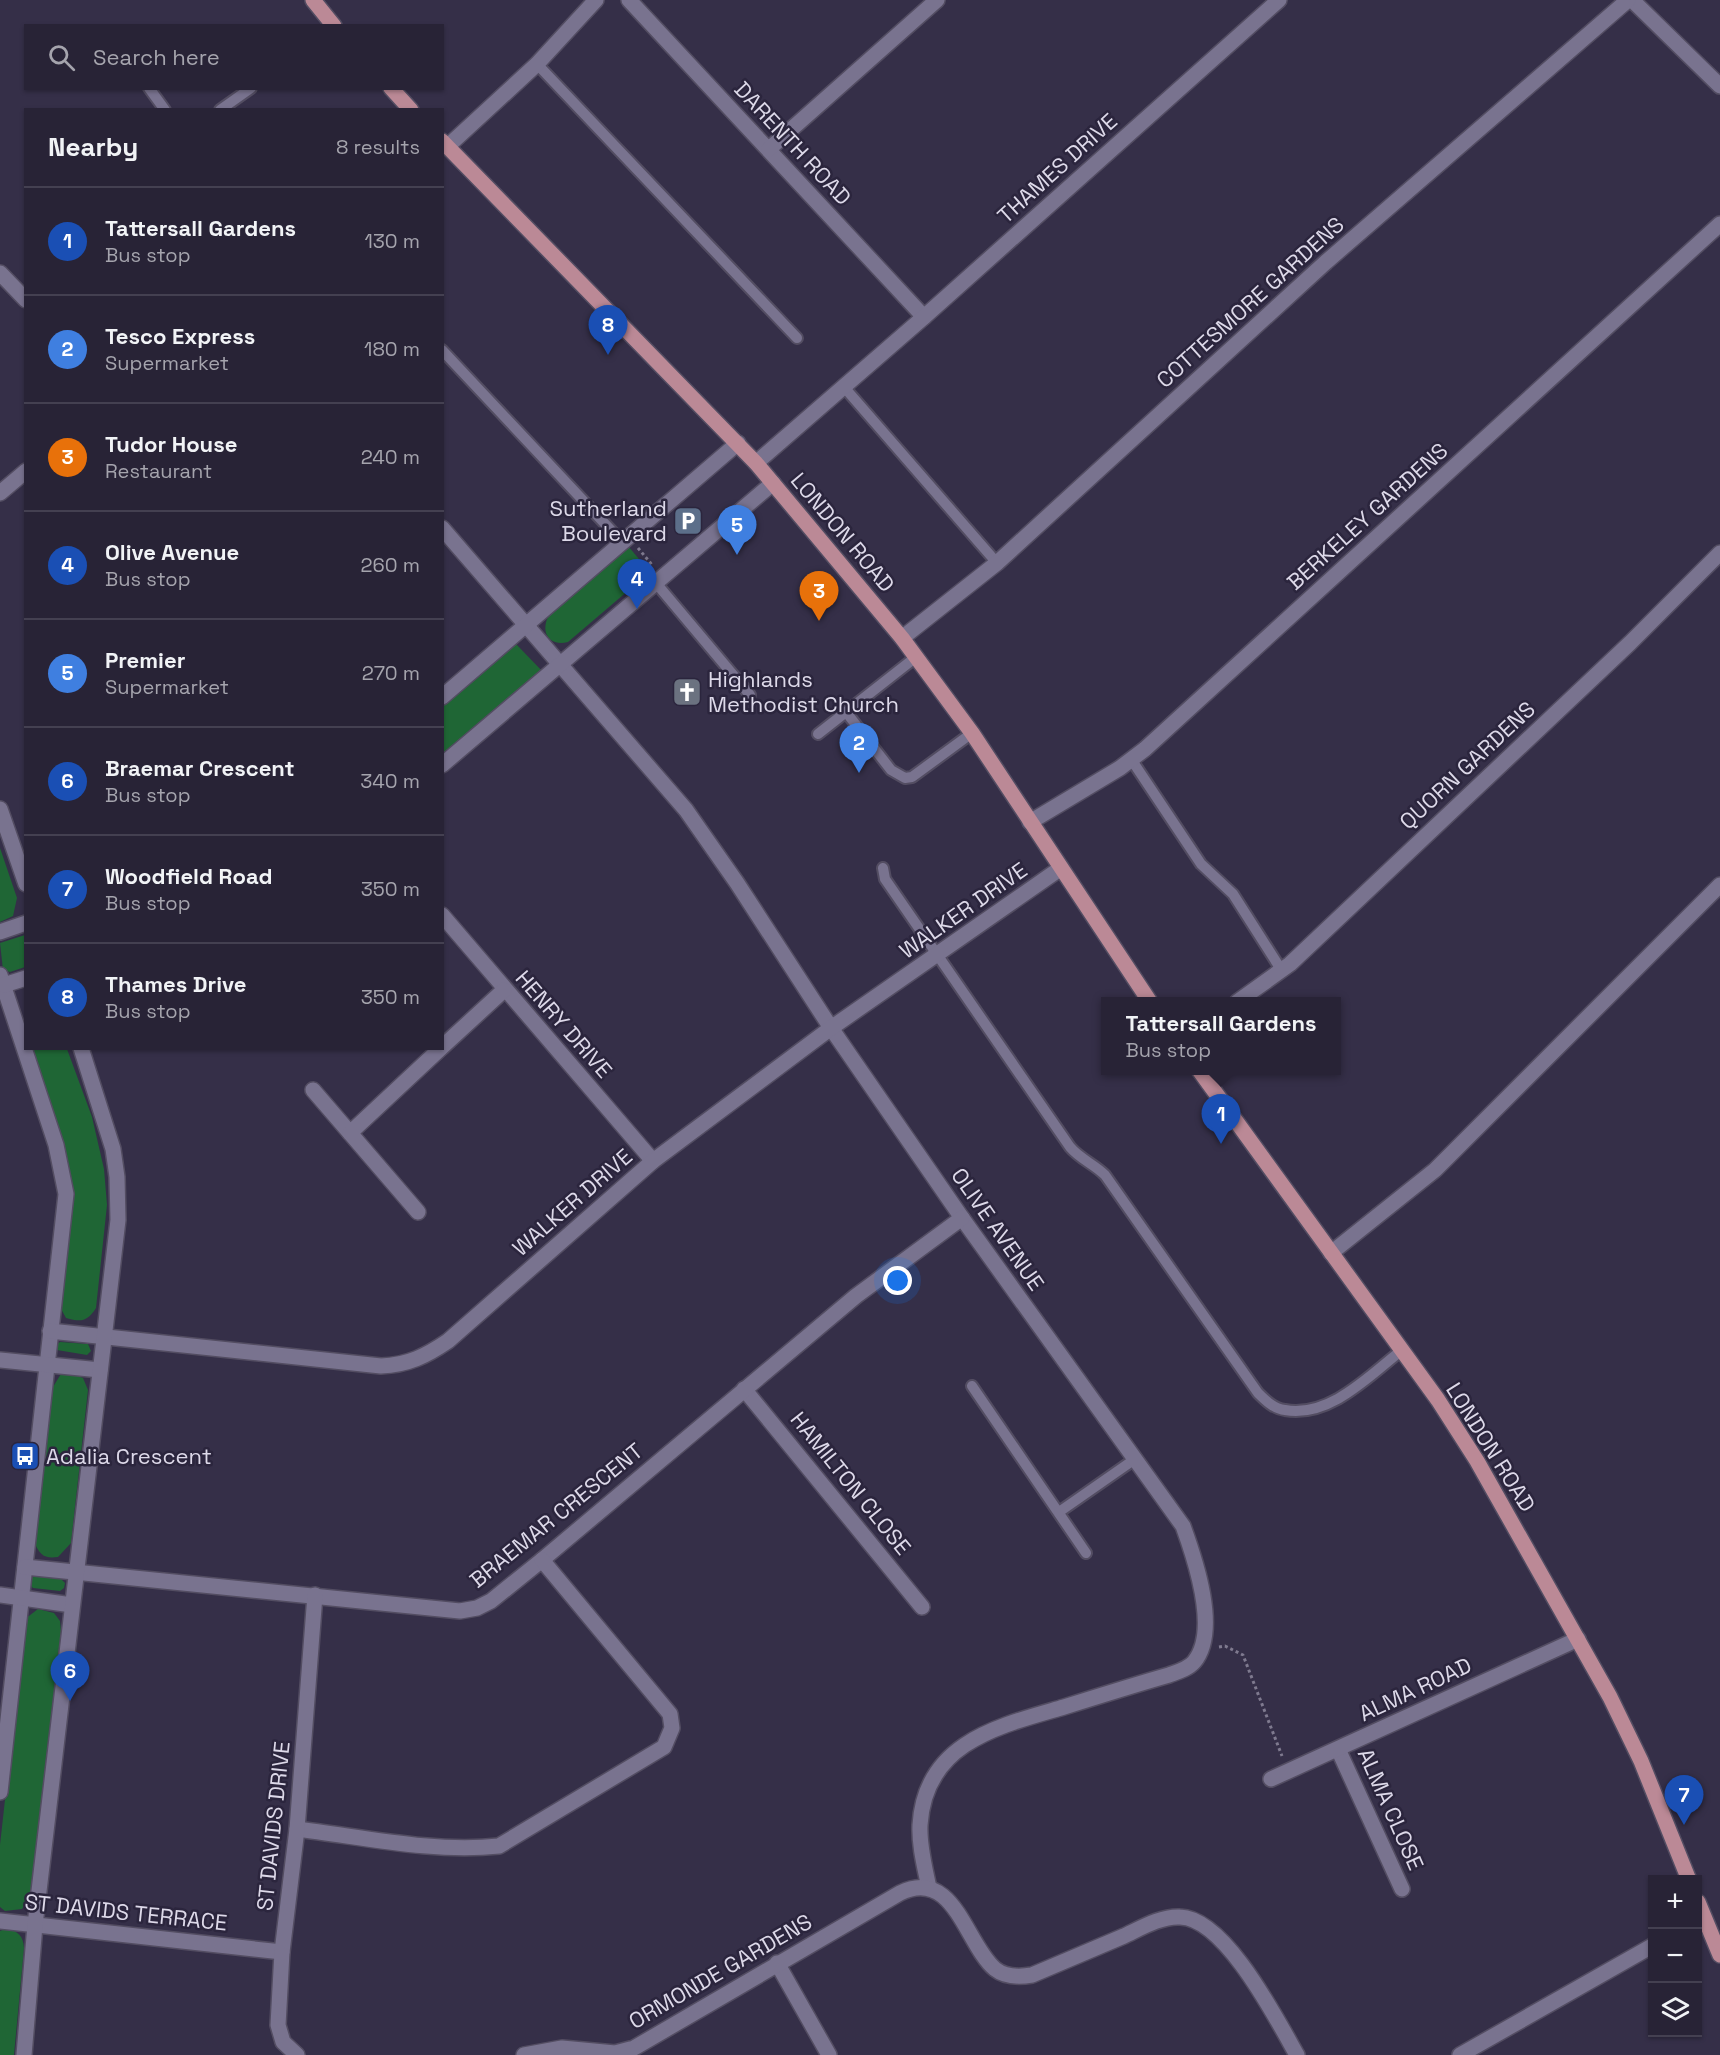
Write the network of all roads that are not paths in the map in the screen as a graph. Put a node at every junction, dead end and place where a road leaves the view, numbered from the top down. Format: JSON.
{"nodes":[{"id":1,"x":313,"y":0,"type":"edge"},
{"id":2,"x":596,"y":0,"type":"edge"},
{"id":3,"x":629,"y":0,"type":"edge"},
{"id":4,"x":937,"y":0,"type":"edge"},
{"id":5,"x":1279,"y":0,"type":"edge"},
{"id":6,"x":1630,"y":0,"type":"edge"},
{"id":7,"x":332,"y":24,"type":"edge"},
{"id":8,"x":537,"y":64,"type":"junction"},
{"id":9,"x":1720,"y":86,"type":"edge"},
{"id":10,"x":150,"y":90,"type":"edge"},
{"id":11,"x":248,"y":90,"type":"edge"},
{"id":12,"x":393,"y":90,"type":"edge"},
{"id":13,"x":164,"y":108,"type":"edge"},
{"id":14,"x":223,"y":108,"type":"edge"},
{"id":15,"x":409,"y":108,"type":"edge"},
{"id":16,"x":445,"y":143,"type":"edge"},
{"id":17,"x":769,"y":149,"type":"junction"},
{"id":18,"x":1720,"y":224,"type":"edge"},
{"id":19,"x":0,"y":273,"type":"edge"},
{"id":20,"x":24,"y":298,"type":"edge"},
{"id":21,"x":924,"y":317,"type":"junction"},
{"id":22,"x":797,"y":338,"type":"dead end"},
{"id":23,"x":444,"y":352,"type":"edge"},
{"id":24,"x":844,"y":387,"type":"junction"},
{"id":25,"x":738,"y":443,"type":"junction"},
{"id":26,"x":756,"y":463,"type":"junction"},
{"id":27,"x":24,"y":473,"type":"edge"},
{"id":28,"x":773,"y":483,"type":"junction"},
{"id":29,"x":0,"y":493,"type":"edge"},
{"id":30,"x":444,"y":530,"type":"edge"},
{"id":31,"x":626,"y":540,"type":"junction"},
{"id":32,"x":1720,"y":553,"type":"edge"},
{"id":33,"x":997,"y":563,"type":"junction"},
{"id":34,"x":659,"y":581,"type":"junction"},
{"id":35,"x":527,"y":627,"type":"junction"},
{"id":36,"x":902,"y":638,"type":"junction"},
{"id":37,"x":916,"y":657,"type":"junction"},
{"id":38,"x":561,"y":664,"type":"junction"},
{"id":39,"x":444,"y":695,"type":"edge"},
{"id":40,"x":750,"y":695,"type":"dead end"},
{"id":41,"x":846,"y":712,"type":"junction"},
{"id":42,"x":818,"y":734,"type":"dead end"},
{"id":43,"x":972,"y":734,"type":"junction"},
{"id":44,"x":1131,"y":759,"type":"junction"},
{"id":45,"x":444,"y":763,"type":"edge"},
{"id":46,"x":0,"y":809,"type":"edge"},
{"id":47,"x":1030,"y":822,"type":"junction"},
{"id":48,"x":883,"y":868,"type":"dead end"},
{"id":49,"x":1061,"y":868,"type":"junction"},
{"id":50,"x":24,"y":878,"type":"edge"},
{"id":51,"x":1720,"y":885,"type":"edge"},
{"id":52,"x":444,"y":917,"type":"edge"},
{"id":53,"x":24,"y":924,"type":"edge"},
{"id":54,"x":0,"y":932,"type":"edge"},
{"id":55,"x":936,"y":956,"type":"junction"},
{"id":56,"x":1282,"y":971,"type":"junction"},
{"id":57,"x":24,"y":978,"type":"edge"},
{"id":58,"x":2,"y":980,"type":"edge"},
{"id":59,"x":504,"y":990,"type":"junction"},
{"id":60,"x":1147,"y":997,"type":"edge"},
{"id":61,"x":1244,"y":997,"type":"edge"},
{"id":62,"x":831,"y":1028,"type":"junction"},
{"id":63,"x":444,"y":1046,"type":"edge"},
{"id":64,"x":24,"y":1047,"type":"edge"},
{"id":65,"x":25,"y":1050,"type":"edge"},
{"id":66,"x":82,"y":1050,"type":"edge"},
{"id":67,"x":440,"y":1050,"type":"edge"},
{"id":68,"x":1202,"y":1075,"type":"edge"},
{"id":69,"x":314,"y":1090,"type":"dead end"},
{"id":70,"x":350,"y":1133,"type":"junction"},
{"id":71,"x":653,"y":1161,"type":"junction"},
{"id":72,"x":418,"y":1212,"type":"dead end"},
{"id":73,"x":962,"y":1218,"type":"junction"},
{"id":74,"x":1331,"y":1253,"type":"junction"},
{"id":75,"x":50,"y":1331,"type":"junction"},
{"id":76,"x":104,"y":1337,"type":"junction"},
{"id":77,"x":1402,"y":1350,"type":"junction"},
{"id":78,"x":0,"y":1360,"type":"edge"},
{"id":79,"x":47,"y":1365,"type":"junction"},
{"id":80,"x":100,"y":1370,"type":"junction"},
{"id":81,"x":972,"y":1386,"type":"dead end"},
{"id":82,"x":744,"y":1389,"type":"junction"},
{"id":83,"x":1135,"y":1459,"type":"junction"},
{"id":84,"x":1059,"y":1512,"type":"junction"},
{"id":85,"x":1086,"y":1553,"type":"dead end"},
{"id":86,"x":542,"y":1560,"type":"junction"},
{"id":87,"x":26,"y":1567,"type":"junction"},
{"id":88,"x":76,"y":1572,"type":"junction"},
{"id":89,"x":0,"y":1595,"type":"edge"},
{"id":90,"x":315,"y":1595,"type":"junction"},
{"id":91,"x":22,"y":1597,"type":"junction"},
{"id":92,"x":72,"y":1605,"type":"junction"},
{"id":93,"x":922,"y":1606,"type":"dead end"},
{"id":94,"x":1578,"y":1639,"type":"junction"},
{"id":95,"x":1338,"y":1749,"type":"junction"},
{"id":96,"x":1271,"y":1779,"type":"dead end"},
{"id":97,"x":0,"y":1792,"type":"edge"},
{"id":98,"x":297,"y":1829,"type":"junction"},
{"id":99,"x":1687,"y":1875,"type":"edge"},
{"id":100,"x":929,"y":1888,"type":"junction"},
{"id":101,"x":1402,"y":1889,"type":"dead end"},
{"id":102,"x":0,"y":1922,"type":"edge"},
{"id":103,"x":1702,"y":1923,"type":"edge"},
{"id":104,"x":35,"y":1924,"type":"junction"},
{"id":105,"x":1648,"y":1949,"type":"edge"},
{"id":106,"x":282,"y":1952,"type":"junction"},
{"id":107,"x":1720,"y":1955,"type":"edge"},
{"id":108,"x":777,"y":1963,"type":"junction"},
{"id":109,"x":24,"y":2055,"type":"edge"},
{"id":110,"x":297,"y":2055,"type":"edge"},
{"id":111,"x":524,"y":2055,"type":"edge"},
{"id":112,"x":829,"y":2055,"type":"edge"},
{"id":113,"x":1297,"y":2055,"type":"edge"},
{"id":114,"x":1460,"y":2055,"type":"edge"}],
"edges":[{"from":1,"to":7,"type":"main road"},
{"from":2,"to":8,"type":"street"},
{"from":3,"to":17,"type":"street","name":"DARENTH ROAD"},
{"from":4,"to":17,"type":"street"},
{"from":5,"to":21,"type":"street","name":"THAMES DRIVE"},
{"from":6,"to":9,"type":"street"},
{"from":6,"to":33,"type":"street","name":"COTTESMORE GARDENS"},
{"from":8,"to":16,"type":"street"},
{"from":8,"to":22,"type":"lane"},
{"from":10,"to":13,"type":"lane"},
{"from":11,"to":14,"type":"lane"},
{"from":12,"to":15,"type":"main road"},
{"from":16,"to":25,"type":"main road","name":"LONDON ROAD"},
{"from":17,"to":21,"type":"street","name":"DARENTH ROAD"},
{"from":18,"to":44,"type":"street","name":"BERKELEY GARDENS"},
{"from":19,"to":20,"type":"street"},
{"from":21,"to":24,"type":"street","name":"THAMES DRIVE"},
{"from":23,"to":31,"type":"lane"},
{"from":24,"to":26,"type":"street","name":"THAMES DRIVE"},
{"from":24,"to":33,"type":"lane"},
{"from":25,"to":26,"type":"main road","name":"LONDON ROAD"},
{"from":25,"to":31,"type":"street"},
{"from":26,"to":28,"type":"main road","name":"LONDON ROAD"},
{"from":27,"to":29,"type":"street"},
{"from":28,"to":34,"type":"street"},
{"from":28,"to":36,"type":"main road","name":"LONDON ROAD"},
{"from":30,"to":35,"type":"street","name":"OLIVE AVENUE"},
{"from":31,"to":35,"type":"street"},
{"from":32,"to":56,"type":"street","name":"QUORN GARDENS"},
{"from":33,"to":36,"type":"street","name":"COTTESMORE GARDENS"},
{"from":34,"to":38,"type":"street"},
{"from":34,"to":40,"type":"lane"},
{"from":35,"to":38,"type":"street","name":"OLIVE AVENUE"},
{"from":35,"to":39,"type":"street"},
{"from":36,"to":37,"type":"main road","name":"LONDON ROAD"},
{"from":37,"to":41,"type":"lane"},
{"from":37,"to":43,"type":"main road","name":"LONDON ROAD"},
{"from":38,"to":45,"type":"street"},
{"from":38,"to":62,"type":"street","name":"OLIVE AVENUE"},
{"from":41,"to":42,"type":"lane"},
{"from":41,"to":43,"type":"lane"},
{"from":43,"to":47,"type":"main road","name":"LONDON ROAD"},
{"from":44,"to":47,"type":"street","name":"BERKELEY GARDENS"},
{"from":44,"to":56,"type":"lane"},
{"from":46,"to":50,"type":"street"},
{"from":47,"to":49,"type":"main road","name":"LONDON ROAD"},
{"from":48,"to":55,"type":"lane"},
{"from":49,"to":55,"type":"street","name":"WALKER DRIVE"},
{"from":49,"to":60,"type":"main road","name":"LONDON ROAD"},
{"from":51,"to":74,"type":"street"},
{"from":52,"to":59,"type":"street","name":"HENRY DRIVE"},
{"from":53,"to":54,"type":"street"},
{"from":55,"to":62,"type":"street","name":"WALKER DRIVE"},
{"from":55,"to":77,"type":"lane"},
{"from":56,"to":61,"type":"street","name":"QUORN GARDENS"},
{"from":57,"to":58,"type":"street"},
{"from":58,"to":64,"type":"street"},
{"from":59,"to":63,"type":"street"},
{"from":59,"to":71,"type":"street","name":"HENRY DRIVE"},
{"from":62,"to":71,"type":"street","name":"WALKER DRIVE"},
{"from":62,"to":73,"type":"street","name":"OLIVE AVENUE"},
{"from":65,"to":75,"type":"street"},
{"from":66,"to":76,"type":"street"},
{"from":67,"to":70,"type":"street"},
{"from":68,"to":74,"type":"main road","name":"LONDON ROAD"},
{"from":69,"to":70,"type":"street"},
{"from":70,"to":72,"type":"street"},
{"from":71,"to":76,"type":"street","name":"WALKER DRIVE"},
{"from":73,"to":82,"type":"street","name":"BRAEMAR CRESCENT"},
{"from":73,"to":83,"type":"street","name":"OLIVE AVENUE"},
{"from":74,"to":77,"type":"main road","name":"LONDON ROAD"},
{"from":75,"to":76,"type":"street","name":"WALKER DRIVE"},
{"from":75,"to":79,"type":"street"},
{"from":76,"to":80,"type":"street"},
{"from":77,"to":94,"type":"main road","name":"LONDON ROAD"},
{"from":78,"to":79,"type":"street"},
{"from":79,"to":80,"type":"street"},
{"from":79,"to":87,"type":"street"},
{"from":80,"to":88,"type":"street"},
{"from":81,"to":84,"type":"lane"},
{"from":82,"to":86,"type":"street","name":"BRAEMAR CRESCENT"},
{"from":82,"to":93,"type":"street","name":"HAMILTON CLOSE"},
{"from":83,"to":84,"type":"lane"},
{"from":83,"to":100,"type":"street","name":"OLIVE AVENUE"},
{"from":84,"to":85,"type":"lane"},
{"from":86,"to":90,"type":"street","name":"BRAEMAR CRESCENT"},
{"from":86,"to":98,"type":"street"},
{"from":87,"to":88,"type":"street","name":"BRAEMAR CRESCENT"},
{"from":87,"to":91,"type":"street"},
{"from":88,"to":90,"type":"street","name":"BRAEMAR CRESCENT"},
{"from":88,"to":92,"type":"street"},
{"from":89,"to":91,"type":"street"},
{"from":90,"to":98,"type":"street","name":"ST DAVIDS DRIVE"},
{"from":91,"to":92,"type":"street"},
{"from":91,"to":97,"type":"street"},
{"from":92,"to":104,"type":"street"},
{"from":94,"to":95,"type":"street","name":"ALMA ROAD"},
{"from":94,"to":99,"type":"main road","name":"LONDON ROAD"},
{"from":95,"to":96,"type":"street","name":"ALMA ROAD"},
{"from":95,"to":101,"type":"street","name":"ALMA CLOSE"},
{"from":98,"to":106,"type":"street","name":"ST DAVIDS DRIVE"},
{"from":100,"to":108,"type":"street","name":"ORMONDE GARDENS"},
{"from":100,"to":113,"type":"street"},
{"from":102,"to":104,"type":"street","name":"ST DAVIDS TERRACE"},
{"from":103,"to":107,"type":"main road"},
{"from":104,"to":106,"type":"street","name":"ST DAVIDS TERRACE"},
{"from":104,"to":109,"type":"street"},
{"from":105,"to":114,"type":"street"},
{"from":106,"to":110,"type":"street","name":"ST DAVIDS DRIVE"},
{"from":108,"to":111,"type":"street","name":"ORMONDE GARDENS"},
{"from":108,"to":112,"type":"street"}]}
